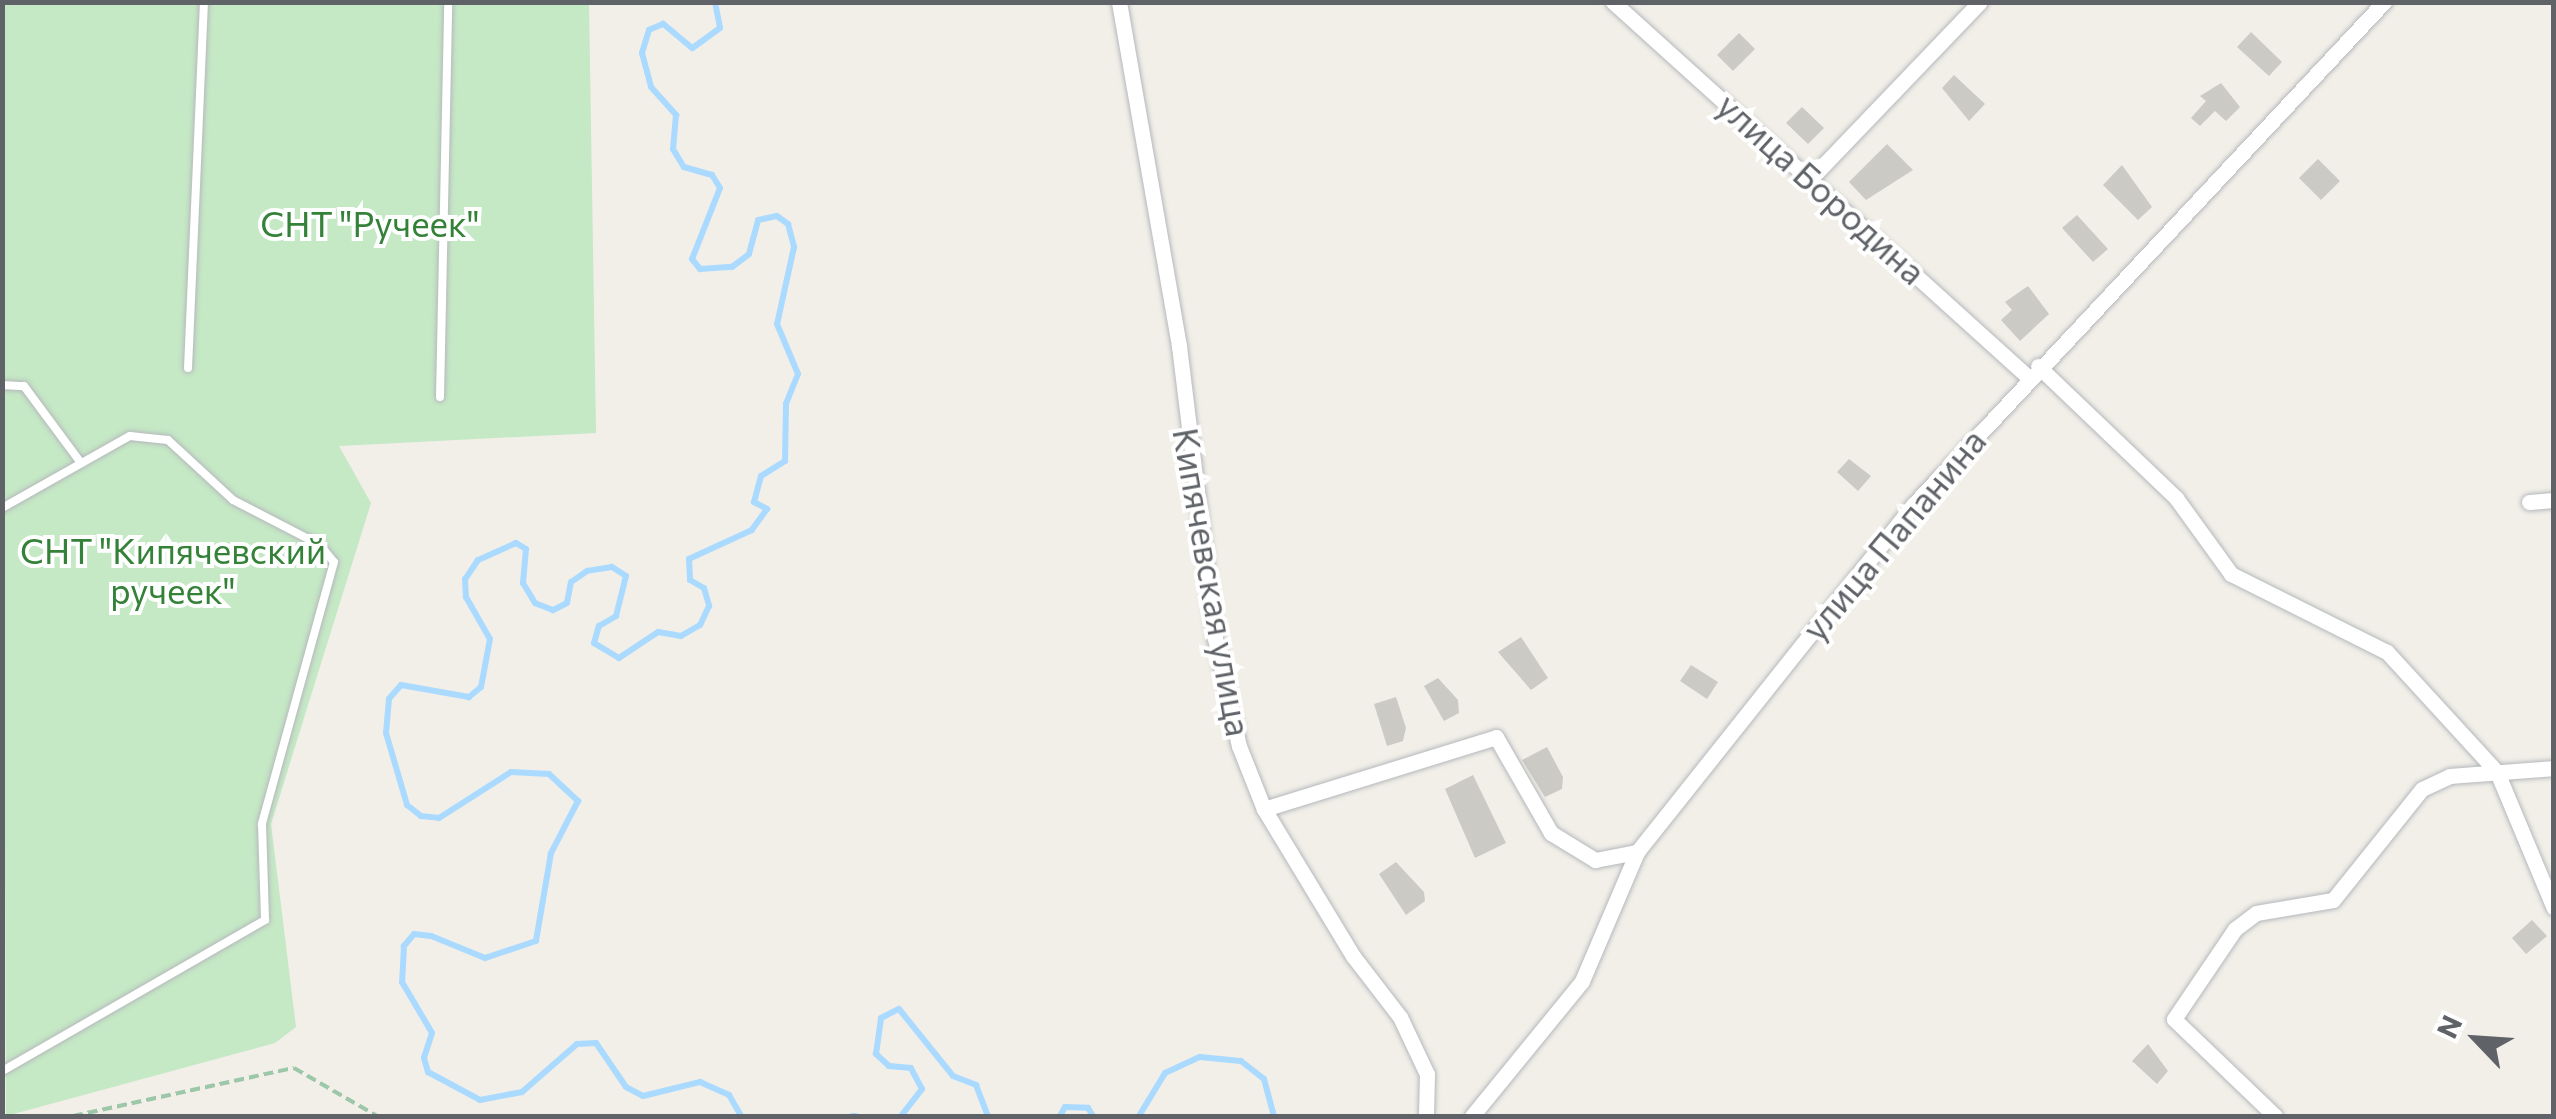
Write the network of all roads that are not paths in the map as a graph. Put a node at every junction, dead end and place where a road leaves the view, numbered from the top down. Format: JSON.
{"nodes":[{"id":1,"x":204,"y":2,"type":"edge"},
{"id":2,"x":448,"y":2,"type":"edge"},
{"id":3,"x":1119,"y":2,"type":"edge"},
{"id":4,"x":1613,"y":2,"type":"edge"},
{"id":5,"x":1980,"y":2,"type":"edge"},
{"id":6,"x":2384,"y":2,"type":"edge"},
{"id":7,"x":1813,"y":176,"type":"junction"},
{"id":8,"x":188,"y":368,"type":"dead end"},
{"id":9,"x":2033,"y":372,"type":"junction"},
{"id":10,"x":2,"y":385,"type":"edge"},
{"id":11,"x":440,"y":397,"type":"dead end"},
{"id":12,"x":80,"y":464,"type":"junction"},
{"id":13,"x":2554,"y":500,"type":"edge"},
{"id":14,"x":2529,"y":502,"type":"dead end"},
{"id":15,"x":2,"y":508,"type":"edge"},
{"id":16,"x":2554,"y":768,"type":"edge"},
{"id":17,"x":2496,"y":772,"type":"junction"},
{"id":18,"x":1264,"y":809,"type":"junction"},
{"id":19,"x":1637,"y":852,"type":"junction"},
{"id":20,"x":2554,"y":908,"type":"edge"},
{"id":21,"x":2,"y":1071,"type":"edge"},
{"id":22,"x":1426,"y":1116,"type":"edge"},
{"id":23,"x":1472,"y":1116,"type":"edge"},
{"id":24,"x":2275,"y":1116,"type":"edge"}],
"edges":[{"from":1,"to":8,"type":"lane"},
{"from":2,"to":11,"type":"lane"},
{"from":3,"to":18,"type":"street","name":"Кипячевская улица"},
{"from":4,"to":7,"type":"street","name":"улица Бородина"},
{"from":5,"to":7,"type":"street"},
{"from":6,"to":9,"type":"street","name":"улица Папанина"},
{"from":7,"to":9,"type":"street","name":"улица Бородина"},
{"from":9,"to":17,"type":"street","name":"улица Бородина"},
{"from":9,"to":19,"type":"street","name":"улица Папанина"},
{"from":10,"to":12,"type":"lane"},
{"from":12,"to":15,"type":"lane"},
{"from":12,"to":21,"type":"lane"},
{"from":13,"to":14,"type":"street"},
{"from":16,"to":17,"type":"street"},
{"from":17,"to":20,"type":"street","name":"улица Бородина"},
{"from":17,"to":24,"type":"street"},
{"from":18,"to":19,"type":"street"},
{"from":18,"to":22,"type":"street","name":"Кипячевская улица"},
{"from":19,"to":23,"type":"street","name":"улица Папанина"}]}
